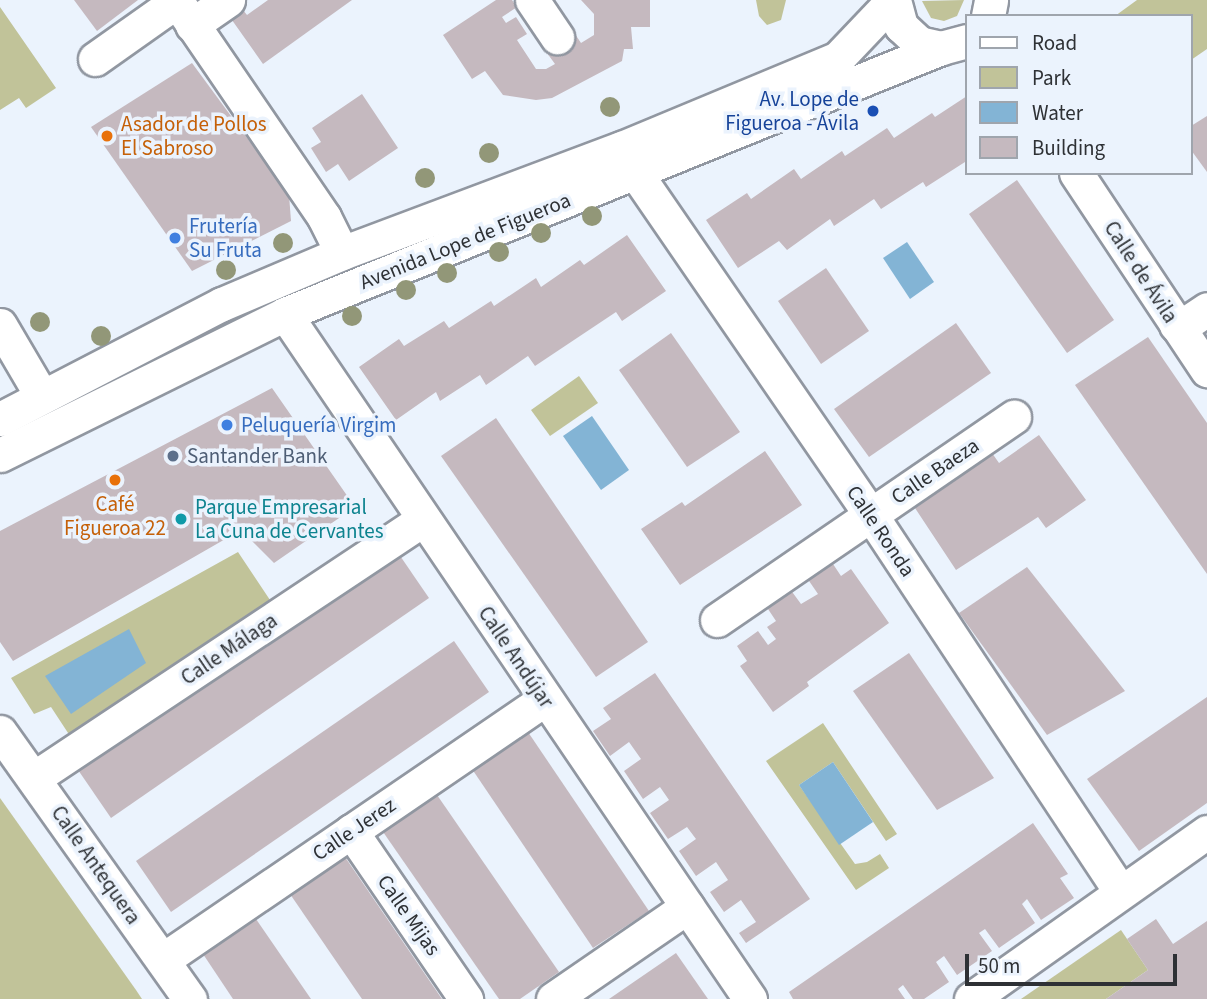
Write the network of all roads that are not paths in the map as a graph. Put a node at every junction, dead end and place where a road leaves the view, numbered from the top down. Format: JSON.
{"nodes":[{"id":1,"x":228,"y":0,"type":"edge"},
{"id":2,"x":532,"y":0,"type":"edge"},
{"id":3,"x":893,"y":0,"type":"edge"},
{"id":4,"x":182,"y":9,"type":"edge"},
{"id":5,"x":557,"y":37,"type":"dead end"},
{"id":6,"x":954,"y":45,"type":"edge"},
{"id":7,"x":95,"y":59,"type":"dead end"},
{"id":8,"x":635,"y":172,"type":"junction"},
{"id":9,"x":1078,"y":175,"type":"edge"},
{"id":10,"x":342,"y":253,"type":"junction"},
{"id":11,"x":285,"y":314,"type":"junction"},
{"id":12,"x":1188,"y":322,"type":"edge"},
{"id":13,"x":0,"y":325,"type":"edge"},
{"id":14,"x":1207,"y":370,"type":"edge"},
{"id":15,"x":41,"y":395,"type":"junction"},
{"id":16,"x":1014,"y":417,"type":"dead end"},
{"id":17,"x":0,"y":419,"type":"edge"},
{"id":18,"x":0,"y":455,"type":"edge"},
{"id":19,"x":871,"y":515,"type":"junction"},
{"id":20,"x":423,"y":520,"type":"junction"},
{"id":21,"x":717,"y":620,"type":"dead end"},
{"id":22,"x":545,"y":699,"type":"junction"},
{"id":23,"x":0,"y":732,"type":"edge"},
{"id":24,"x":34,"y":778,"type":"junction"},
{"id":25,"x":351,"y":831,"type":"junction"},
{"id":26,"x":1207,"y":832,"type":"edge"},
{"id":27,"x":1121,"y":892,"type":"junction"},
{"id":28,"x":687,"y":907,"type":"junction"},
{"id":29,"x":164,"y":959,"type":"junction"},
{"id":30,"x":190,"y":999,"type":"edge"},
{"id":31,"x":466,"y":999,"type":"edge"},
{"id":32,"x":553,"y":999,"type":"edge"},
{"id":33,"x":750,"y":999,"type":"edge"},
{"id":34,"x":971,"y":999,"type":"edge"}],
"edges":[{"from":1,"to":4,"type":"street"},
{"from":2,"to":5,"type":"street"},
{"from":3,"to":6,"type":"street"},
{"from":3,"to":10,"type":"street","name":"Avenida Lope de Figueroa"},
{"from":4,"to":7,"type":"street"},
{"from":4,"to":10,"type":"street"},
{"from":6,"to":8,"type":"street","name":"Avenida Lope de Figueroa"},
{"from":8,"to":11,"type":"street","name":"Avenida Lope de Figueroa"},
{"from":8,"to":19,"type":"street","name":"Calle Ronda"},
{"from":9,"to":12,"type":"street","name":"Calle de Ávila"},
{"from":10,"to":15,"type":"street","name":"Avenida Lope de Figueroa"},
{"from":11,"to":18,"type":"street","name":"Avenida Lope de Figueroa"},
{"from":11,"to":20,"type":"street","name":"Calle Andújar"},
{"from":12,"to":14,"type":"street","name":"Calle de Ávila"},
{"from":13,"to":15,"type":"street"},
{"from":15,"to":17,"type":"street","name":"Avenida Lope de Figueroa"},
{"from":16,"to":19,"type":"street","name":"Calle Baeza"},
{"from":19,"to":21,"type":"street","name":"Calle Baeza"},
{"from":19,"to":27,"type":"street","name":"Calle Ronda"},
{"from":20,"to":22,"type":"street","name":"Calle Andújar"},
{"from":20,"to":24,"type":"street","name":"Calle Málaga"},
{"from":22,"to":25,"type":"street","name":"Calle Jerez"},
{"from":22,"to":28,"type":"street","name":"Calle Andújar"},
{"from":23,"to":24,"type":"street","name":"Calle Antequera"},
{"from":24,"to":29,"type":"street","name":"Calle Antequera"},
{"from":25,"to":29,"type":"street","name":"Calle Jerez"},
{"from":25,"to":31,"type":"street","name":"Calle Mijas"},
{"from":26,"to":27,"type":"street"},
{"from":27,"to":34,"type":"street"},
{"from":28,"to":32,"type":"street"},
{"from":28,"to":33,"type":"street","name":"Calle Andújar"},
{"from":29,"to":30,"type":"street","name":"Calle Antequera"}]}
